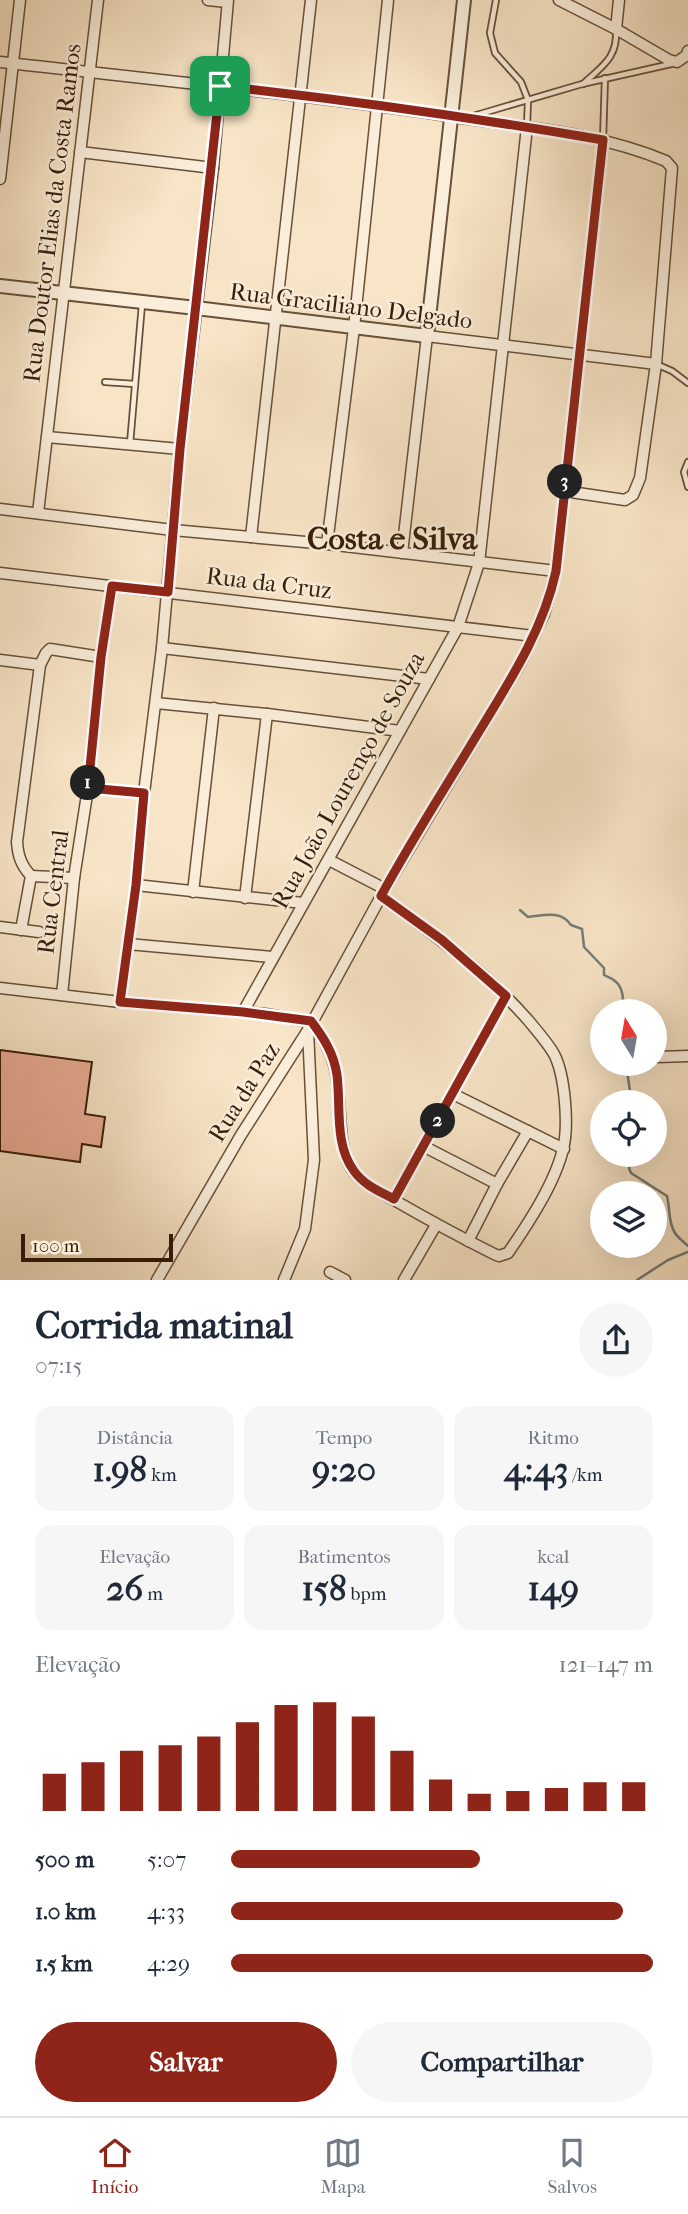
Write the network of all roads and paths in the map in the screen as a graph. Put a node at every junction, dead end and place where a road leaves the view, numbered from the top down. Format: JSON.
{"nodes":[{"id":1,"x":20,"y":0,"type":"edge"},
{"id":2,"x":98,"y":0,"type":"edge"},
{"id":3,"x":208,"y":0,"type":"edge"},
{"id":4,"x":311,"y":0,"type":"edge"},
{"id":5,"x":388,"y":0,"type":"edge"},
{"id":6,"x":464,"y":0,"type":"edge"},
{"id":7,"x":496,"y":0,"type":"edge"},
{"id":8,"x":559,"y":0,"type":"edge"},
{"id":9,"x":619,"y":0,"type":"edge"},
{"id":10,"x":227,"y":1,"type":"edge"},
{"id":11,"x":616,"y":29,"type":"junction"},
{"id":12,"x":682,"y":58,"type":"edge"},
{"id":13,"x":0,"y":62,"type":"edge"},
{"id":14,"x":14,"y":63,"type":"junction"},
{"id":15,"x":90,"y":72,"type":"junction"},
{"id":16,"x":605,"y":78,"type":"junction"},
{"id":17,"x":582,"y":84,"type":"junction"},
{"id":18,"x":220,"y":86,"type":"junction"},
{"id":19,"x":300,"y":95,"type":"junction"},
{"id":20,"x":528,"y":100,"type":"junction"},
{"id":21,"x":378,"y":106,"type":"junction"},
{"id":22,"x":452,"y":117,"type":"junction"},
{"id":23,"x":466,"y":118,"type":"junction"},
{"id":24,"x":527,"y":127,"type":"junction"},
{"id":25,"x":603,"y":140,"type":"junction"},
{"id":26,"x":80,"y":152,"type":"junction"},
{"id":27,"x":213,"y":168,"type":"junction"},
{"id":28,"x":0,"y":179,"type":"edge"},
{"id":29,"x":0,"y":286,"type":"edge"},
{"id":30,"x":64,"y":293,"type":"junction"},
{"id":31,"x":142,"y":303,"type":"junction"},
{"id":32,"x":196,"y":308,"type":"junction"},
{"id":33,"x":276,"y":318,"type":"junction"},
{"id":34,"x":354,"y":327,"type":"junction"},
{"id":35,"x":427,"y":336,"type":"junction"},
{"id":36,"x":503,"y":345,"type":"junction"},
{"id":37,"x":579,"y":355,"type":"junction"},
{"id":38,"x":656,"y":364,"type":"junction"},
{"id":39,"x":105,"y":382,"type":"dead end"},
{"id":40,"x":688,"y":383,"type":"edge"},
{"id":41,"x":135,"y":384,"type":"junction"},
{"id":42,"x":47,"y":437,"type":"junction"},
{"id":43,"x":130,"y":444,"type":"junction"},
{"id":44,"x":180,"y":449,"type":"junction"},
{"id":45,"x":688,"y":463,"type":"edge"},
{"id":46,"x":688,"y":487,"type":"edge"},
{"id":47,"x":564,"y":491,"type":"junction"},
{"id":48,"x":0,"y":509,"type":"edge"},
{"id":49,"x":38,"y":513,"type":"junction"},
{"id":50,"x":173,"y":530,"type":"junction"},
{"id":51,"x":251,"y":537,"type":"junction"},
{"id":52,"x":327,"y":544,"type":"junction"},
{"id":53,"x":402,"y":553,"type":"junction"},
{"id":54,"x":479,"y":563,"type":"junction"},
{"id":55,"x":556,"y":571,"type":"junction"},
{"id":56,"x":0,"y":573,"type":"edge"},
{"id":57,"x":112,"y":586,"type":"junction"},
{"id":58,"x":168,"y":592,"type":"junction"},
{"id":59,"x":458,"y":627,"type":"junction"},
{"id":60,"x":534,"y":636,"type":"junction"},
{"id":61,"x":162,"y":648,"type":"junction"},
{"id":62,"x":101,"y":657,"type":"junction"},
{"id":63,"x":0,"y":660,"type":"edge"},
{"id":64,"x":40,"y":665,"type":"junction"},
{"id":65,"x":429,"y":679,"type":"junction"},
{"id":66,"x":156,"y":703,"type":"junction"},
{"id":67,"x":214,"y":708,"type":"junction"},
{"id":68,"x":267,"y":714,"type":"junction"},
{"id":69,"x":400,"y":731,"type":"junction"},
{"id":70,"x":88,"y":788,"type":"junction"},
{"id":71,"x":144,"y":793,"type":"junction"},
{"id":72,"x":328,"y":860,"type":"junction"},
{"id":73,"x":31,"y":876,"type":"junction"},
{"id":74,"x":74,"y":878,"type":"junction"},
{"id":75,"x":136,"y":885,"type":"junction"},
{"id":76,"x":193,"y":892,"type":"junction"},
{"id":77,"x":383,"y":892,"type":"junction"},
{"id":78,"x":246,"y":898,"type":"junction"},
{"id":79,"x":303,"y":904,"type":"junction"},
{"id":80,"x":0,"y":927,"type":"edge"},
{"id":81,"x":20,"y":930,"type":"junction"},
{"id":82,"x":39,"y":932,"type":"dead end"},
{"id":83,"x":128,"y":944,"type":"junction"},
{"id":84,"x":272,"y":957,"type":"junction"},
{"id":85,"x":0,"y":988,"type":"edge"},
{"id":86,"x":62,"y":995,"type":"junction"},
{"id":87,"x":506,"y":996,"type":"junction"},
{"id":88,"x":120,"y":1002,"type":"junction"},
{"id":89,"x":243,"y":1012,"type":"junction"},
{"id":90,"x":309,"y":1026,"type":"junction"},
{"id":91,"x":688,"y":1056,"type":"edge"},
{"id":92,"x":667,"y":1057,"type":"edge"},
{"id":93,"x":453,"y":1094,"type":"junction"},
{"id":94,"x":528,"y":1131,"type":"junction"},
{"id":95,"x":423,"y":1146,"type":"junction"},
{"id":96,"x":564,"y":1149,"type":"junction"},
{"id":97,"x":497,"y":1184,"type":"junction"},
{"id":98,"x":394,"y":1199,"type":"junction"},
{"id":99,"x":436,"y":1225,"type":"junction"},
{"id":100,"x":468,"y":1241,"type":"junction"},
{"id":101,"x":330,"y":1272,"type":"dead end"},
{"id":102,"x":157,"y":1279,"type":"edge"},
{"id":103,"x":284,"y":1279,"type":"edge"},
{"id":104,"x":345,"y":1279,"type":"edge"},
{"id":105,"x":404,"y":1279,"type":"edge"}],
"edges":[{"from":1,"to":14,"type":"street"},
{"from":2,"to":15,"type":"street","name":"Rua Doutor Elias da Costa Ramos"},
{"from":3,"to":10,"type":"street"},
{"from":4,"to":19,"type":"street"},
{"from":5,"to":21,"type":"street"},
{"from":6,"to":22,"type":"street"},
{"from":7,"to":20,"type":"lane"},
{"from":8,"to":11,"type":"street"},
{"from":9,"to":11,"type":"street"},
{"from":10,"to":18,"type":"street"},
{"from":11,"to":12,"type":"street"},
{"from":11,"to":17,"type":"lane"},
{"from":12,"to":16,"type":"lane"},
{"from":13,"to":14,"type":"street"},
{"from":14,"to":15,"type":"street"},
{"from":14,"to":28,"type":"street"},
{"from":15,"to":18,"type":"street"},
{"from":15,"to":26,"type":"street","name":"Rua Doutor Elias da Costa Ramos"},
{"from":16,"to":17,"type":"lane"},
{"from":16,"to":25,"type":"lane"},
{"from":17,"to":20,"type":"lane"},
{"from":18,"to":19,"type":"street"},
{"from":18,"to":27,"type":"street"},
{"from":19,"to":21,"type":"street"},
{"from":19,"to":33,"type":"street"},
{"from":20,"to":23,"type":"lane"},
{"from":20,"to":24,"type":"lane"},
{"from":21,"to":22,"type":"street"},
{"from":21,"to":34,"type":"street"},
{"from":22,"to":23,"type":"street"},
{"from":22,"to":35,"type":"street"},
{"from":23,"to":24,"type":"street"},
{"from":24,"to":25,"type":"street"},
{"from":24,"to":36,"type":"street","name":"Rua João Lourenço de Souza"},
{"from":25,"to":37,"type":"street","name":"Rua da Paz"},
{"from":25,"to":38,"type":"street"},
{"from":26,"to":27,"type":"street"},
{"from":26,"to":30,"type":"street","name":"Rua Doutor Elias da Costa Ramos"},
{"from":27,"to":32,"type":"street"},
{"from":29,"to":30,"type":"street","name":"Rua Graciliano Delgado"},
{"from":30,"to":31,"type":"street","name":"Rua Graciliano Delgado"},
{"from":30,"to":42,"type":"street","name":"Rua Doutor Elias da Costa Ramos"},
{"from":31,"to":32,"type":"street","name":"Rua Graciliano Delgado"},
{"from":31,"to":41,"type":"lane"},
{"from":32,"to":33,"type":"street","name":"Rua Graciliano Delgado"},
{"from":32,"to":44,"type":"street"},
{"from":33,"to":34,"type":"street","name":"Rua Graciliano Delgado"},
{"from":33,"to":51,"type":"street"},
{"from":34,"to":35,"type":"street","name":"Rua Graciliano Delgado"},
{"from":34,"to":52,"type":"street"},
{"from":35,"to":36,"type":"street","name":"Rua Graciliano Delgado"},
{"from":35,"to":53,"type":"street"},
{"from":36,"to":37,"type":"street","name":"Rua Graciliano Delgado"},
{"from":36,"to":54,"type":"street","name":"Rua João Lourenço de Souza"},
{"from":37,"to":38,"type":"street","name":"Rua Graciliano Delgado"},
{"from":37,"to":47,"type":"street","name":"Rua da Paz"},
{"from":38,"to":40,"type":"lane"},
{"from":38,"to":47,"type":"street"},
{"from":39,"to":41,"type":"lane"},
{"from":41,"to":43,"type":"lane"},
{"from":42,"to":43,"type":"street"},
{"from":42,"to":49,"type":"street","name":"Rua Doutor Elias da Costa Ramos"},
{"from":43,"to":44,"type":"street"},
{"from":44,"to":50,"type":"street"},
{"from":45,"to":46,"type":"lane"},
{"from":47,"to":55,"type":"street","name":"Rua da Paz"},
{"from":48,"to":49,"type":"street"},
{"from":49,"to":50,"type":"street"},
{"from":50,"to":51,"type":"street"},
{"from":50,"to":58,"type":"street"},
{"from":51,"to":52,"type":"street"},
{"from":52,"to":53,"type":"street"},
{"from":53,"to":54,"type":"street"},
{"from":54,"to":55,"type":"street"},
{"from":54,"to":59,"type":"street","name":"Rua João Lourenço de Souza"},
{"from":55,"to":60,"type":"street","name":"Rua da Paz"},
{"from":56,"to":57,"type":"street","name":"Rua da Cruz"},
{"from":57,"to":58,"type":"street","name":"Rua da Cruz"},
{"from":57,"to":62,"type":"street","name":"Rua Central"},
{"from":58,"to":59,"type":"street","name":"Rua da Cruz"},
{"from":58,"to":61,"type":"street"},
{"from":59,"to":60,"type":"street","name":"Rua da Cruz"},
{"from":59,"to":65,"type":"street","name":"Rua João Lourenço de Souza"},
{"from":60,"to":77,"type":"street","name":"Rua da Paz"},
{"from":61,"to":65,"type":"street"},
{"from":61,"to":66,"type":"street"},
{"from":62,"to":64,"type":"street"},
{"from":62,"to":70,"type":"street","name":"Rua Central"},
{"from":63,"to":64,"type":"street"},
{"from":64,"to":73,"type":"street"},
{"from":65,"to":69,"type":"street","name":"Rua João Lourenço de Souza"},
{"from":66,"to":67,"type":"street"},
{"from":66,"to":71,"type":"street"},
{"from":67,"to":68,"type":"street"},
{"from":67,"to":76,"type":"street"},
{"from":68,"to":69,"type":"street"},
{"from":68,"to":78,"type":"street"},
{"from":69,"to":72,"type":"street","name":"Rua João Lourenço de Souza"},
{"from":70,"to":71,"type":"street"},
{"from":70,"to":74,"type":"street","name":"Rua Central"},
{"from":71,"to":75,"type":"street"},
{"from":72,"to":77,"type":"street"},
{"from":72,"to":79,"type":"street","name":"Rua João Lourenço de Souza"},
{"from":73,"to":74,"type":"street"},
{"from":73,"to":81,"type":"street"},
{"from":74,"to":86,"type":"street","name":"Rua Central"},
{"from":75,"to":76,"type":"street"},
{"from":75,"to":83,"type":"street"},
{"from":76,"to":78,"type":"street"},
{"from":77,"to":87,"type":"street"},
{"from":77,"to":90,"type":"street","name":"Rua da Paz"},
{"from":78,"to":79,"type":"street"},
{"from":79,"to":84,"type":"street","name":"Rua João Lourenço de Souza"},
{"from":80,"to":81,"type":"street"},
{"from":81,"to":82,"type":"street"},
{"from":83,"to":84,"type":"street"},
{"from":83,"to":88,"type":"street"},
{"from":84,"to":89,"type":"street","name":"Rua João Lourenço de Souza"},
{"from":85,"to":86,"type":"street"},
{"from":86,"to":88,"type":"street"},
{"from":87,"to":93,"type":"street"},
{"from":87,"to":96,"type":"street"},
{"from":88,"to":89,"type":"street"},
{"from":89,"to":90,"type":"street"},
{"from":90,"to":98,"type":"street"},
{"from":90,"to":102,"type":"street","name":"Rua da Paz"},
{"from":90,"to":103,"type":"street"},
{"from":91,"to":92,"type":"street"},
{"from":93,"to":94,"type":"street"},
{"from":93,"to":95,"type":"street"},
{"from":94,"to":96,"type":"street"},
{"from":94,"to":97,"type":"street"},
{"from":95,"to":97,"type":"street"},
{"from":95,"to":98,"type":"street"},
{"from":96,"to":100,"type":"street"},
{"from":97,"to":100,"type":"street"},
{"from":98,"to":99,"type":"street"},
{"from":99,"to":100,"type":"street"},
{"from":99,"to":105,"type":"street"},
{"from":101,"to":104,"type":"street"}]}
